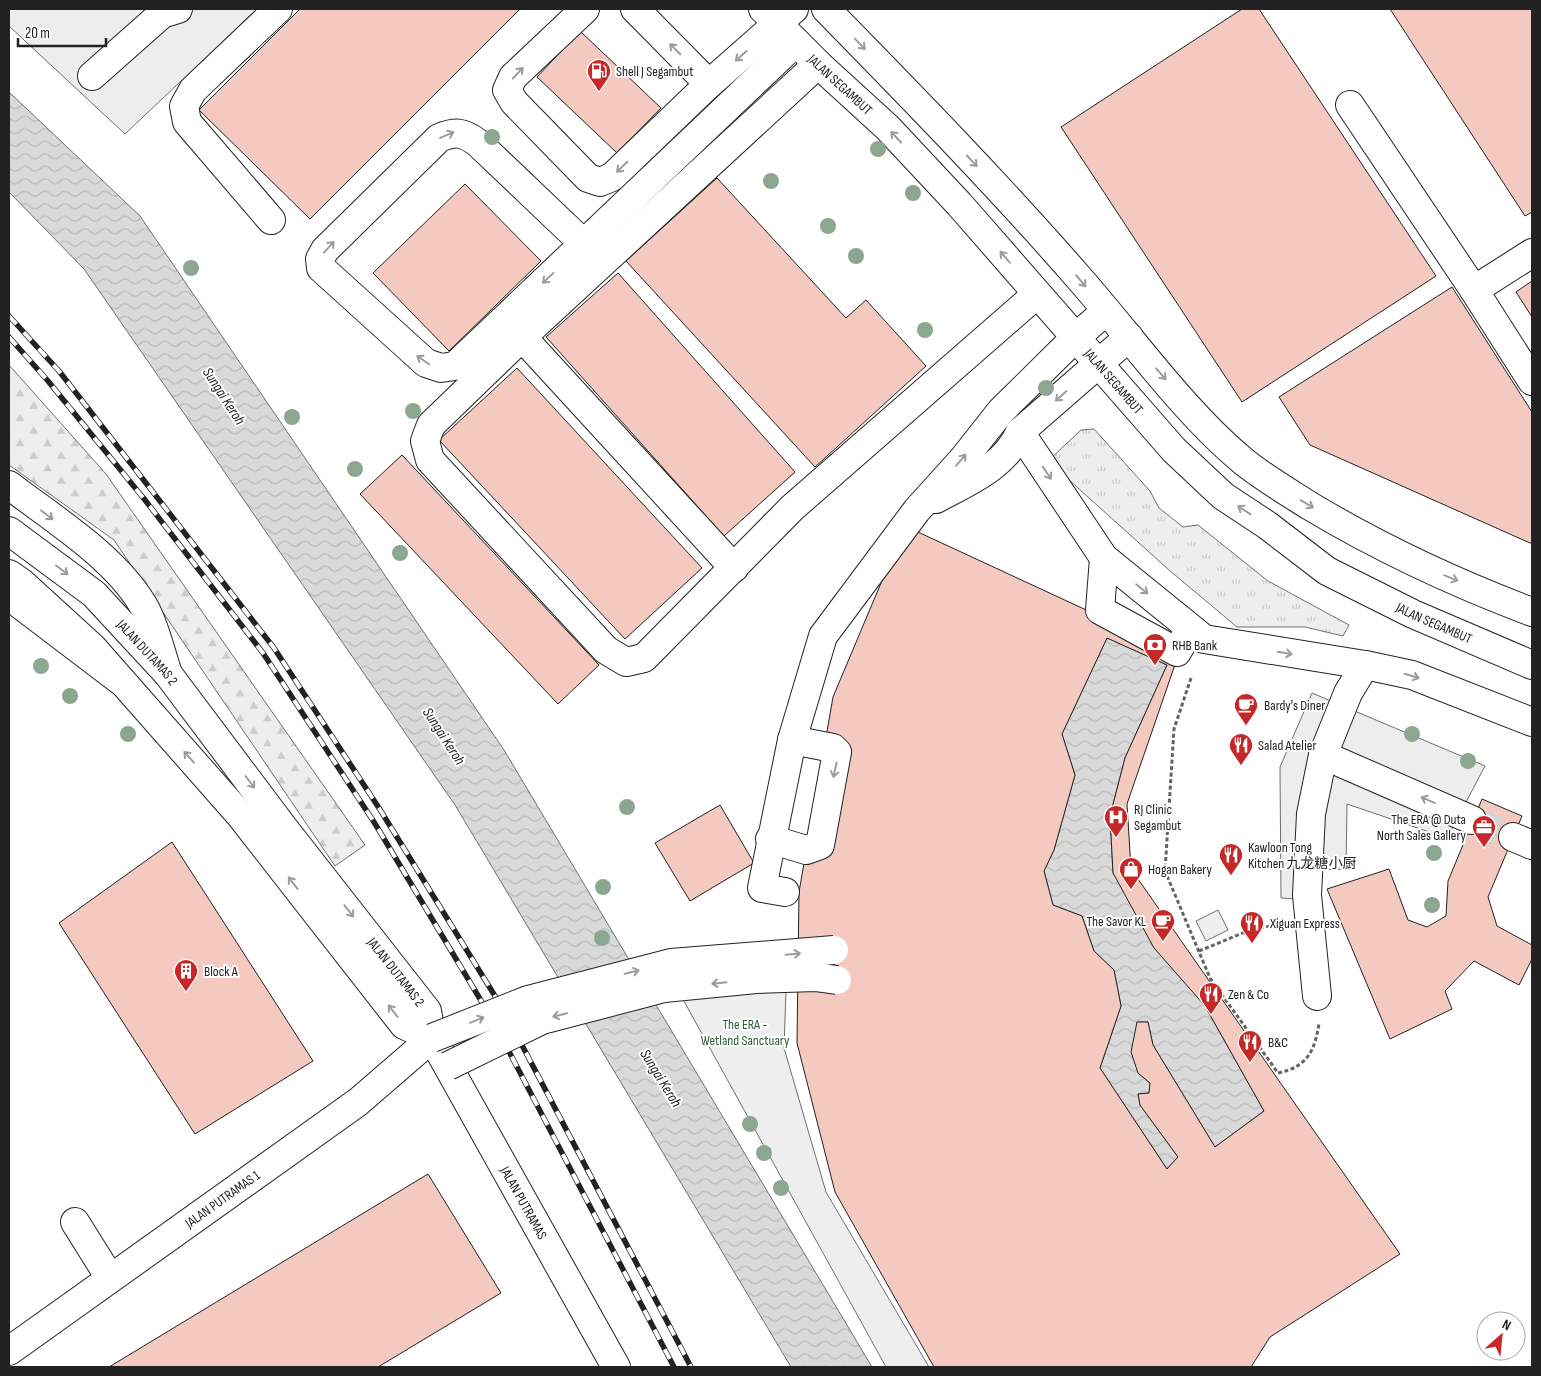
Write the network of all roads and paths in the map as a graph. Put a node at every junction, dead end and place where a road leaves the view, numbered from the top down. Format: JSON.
{"nodes":[{"id":1,"x":278,"y":9,"type":"edge"},
{"id":2,"x":585,"y":9,"type":"edge"},
{"id":3,"x":635,"y":9,"type":"edge"},
{"id":4,"x":826,"y":9,"type":"edge"},
{"id":5,"x":166,"y":11,"type":"edge"},
{"id":6,"x":783,"y":21,"type":"edge"},
{"id":7,"x":818,"y":64,"type":"junction"},
{"id":8,"x":92,"y":76,"type":"dead end"},
{"id":9,"x":710,"y":84,"type":"junction"},
{"id":10,"x":1350,"y":105,"type":"dead end"},
{"id":11,"x":271,"y":220,"type":"dead end"},
{"id":12,"x":584,"y":244,"type":"junction"},
{"id":13,"x":1532,"y":253,"type":"edge"},
{"id":14,"x":1474,"y":290,"type":"junction"},
{"id":15,"x":1037,"y":294,"type":"junction"},
{"id":16,"x":1106,"y":311,"type":"junction"},
{"id":17,"x":522,"y":337,"type":"junction"},
{"id":18,"x":1128,"y":337,"type":"junction"},
{"id":19,"x":1075,"y":338,"type":"junction"},
{"id":20,"x":1097,"y":364,"type":"junction"},
{"id":21,"x":1532,"y":381,"type":"edge"},
{"id":22,"x":1020,"y":432,"type":"junction"},
{"id":23,"x":9,"y":485,"type":"edge"},
{"id":24,"x":917,"y":510,"type":"junction"},
{"id":25,"x":1267,"y":525,"type":"junction"},
{"id":26,"x":9,"y":531,"type":"edge"},
{"id":27,"x":9,"y":555,"type":"edge"},
{"id":28,"x":1104,"y":558,"type":"junction"},
{"id":29,"x":734,"y":568,"type":"junction"},
{"id":30,"x":12,"y":585,"type":"edge"},
{"id":31,"x":1532,"y":612,"type":"edge"},
{"id":32,"x":1197,"y":634,"type":"junction"},
{"id":33,"x":1532,"y":646,"type":"edge"},
{"id":34,"x":1364,"y":665,"type":"junction"},
{"id":35,"x":1532,"y":665,"type":"edge"},
{"id":36,"x":168,"y":674,"type":"junction"},
{"id":37,"x":1532,"y":722,"type":"edge"},
{"id":38,"x":792,"y":740,"type":"junction"},
{"id":39,"x":1323,"y":754,"type":"junction"},
{"id":40,"x":1472,"y":820,"type":"tunnel mouth"},
{"id":41,"x":770,"y":839,"type":"junction"},
{"id":42,"x":785,"y":892,"type":"dead end"},
{"id":43,"x":1309,"y":918,"type":"junction"},
{"id":44,"x":834,"y":950,"type":"dead end"},
{"id":45,"x":1199,"y":951,"type":"junction"},
{"id":46,"x":757,"y":968,"type":"junction"},
{"id":47,"x":837,"y":980,"type":"dead end"},
{"id":48,"x":1317,"y":996,"type":"joint"},
{"id":49,"x":432,"y":1038,"type":"junction"},
{"id":50,"x":448,"y":1066,"type":"junction"},
{"id":51,"x":75,"y":1222,"type":"dead end"},
{"id":52,"x":110,"y":1278,"type":"junction"},
{"id":53,"x":9,"y":1351,"type":"edge"},
{"id":54,"x":616,"y":1367,"type":"edge"}],
"edges":[{"from":1,"to":11,"type":"main road"},
{"from":9,"to":2,"type":"main road","one_way":true},
{"from":9,"to":3,"type":"main road","one_way":true},
{"from":4,"to":16,"type":"main road","one_way":true},
{"from":5,"to":8,"type":"main road"},
{"from":6,"to":7,"type":"main road","name":"JALAN SEGAMBUT"},
{"from":6,"to":9,"type":"main road","one_way":true},
{"from":6,"to":12,"type":"main road"},
{"from":15,"to":7,"type":"main road","name":"JALAN SEGAMBUT","one_way":true},
{"from":7,"to":17,"type":"main road"},
{"from":10,"to":14,"type":"main road"},
{"from":12,"to":12,"type":"main road","one_way":true},
{"from":13,"to":14,"type":"main road"},
{"from":14,"to":21,"type":"main road"},
{"from":15,"to":19,"type":"main road","name":"JALAN SEGAMBUT"},
{"from":15,"to":29,"type":"main road"},
{"from":16,"to":18,"type":"main road"},
{"from":16,"to":19,"type":"main road"},
{"from":17,"to":29,"type":"main road"},
{"from":17,"to":29,"type":"main road"},
{"from":18,"to":20,"type":"main road"},
{"from":18,"to":31,"type":"main road","one_way":true},
{"from":19,"to":20,"type":"main road","name":"JALAN SEGAMBUT"},
{"from":24,"to":19,"type":"main road","one_way":true},
{"from":20,"to":22,"type":"main road","one_way":true},
{"from":25,"to":20,"type":"main road","name":"JALAN SEGAMBUT","one_way":true},
{"from":22,"to":24,"type":"main road"},
{"from":22,"to":28,"type":"main road","one_way":true},
{"from":23,"to":36,"type":"main road","one_way":true},
{"from":24,"to":38,"type":"main road"},
{"from":25,"to":33,"type":"main road"},
{"from":25,"to":35,"type":"main road","name":"JALAN SEGAMBUT"},
{"from":26,"to":36,"type":"main road","name":"JALAN DUTAMAS 2","one_way":true},
{"from":27,"to":30,"type":"main road"},
{"from":28,"to":32,"type":"main road","one_way":true},
{"from":28,"to":32,"type":"main road"},
{"from":49,"to":30,"type":"main road","name":"JALAN DUTAMAS 2","one_way":true},
{"from":32,"to":34,"type":"main road","one_way":true},
{"from":32,"to":45,"type":"path"},
{"from":34,"to":37,"type":"main road","one_way":true},
{"from":34,"to":39,"type":"main road"},
{"from":36,"to":49,"type":"main road","name":"JALAN DUTAMAS 2","one_way":true},
{"from":38,"to":41,"type":"main road"},
{"from":38,"to":41,"type":"main road","one_way":true},
{"from":40,"to":39,"type":"main road","one_way":true},
{"from":39,"to":43,"type":"main road"},
{"from":41,"to":42,"type":"main road"},
{"from":43,"to":45,"type":"path"},
{"from":43,"to":48,"type":"main road"},
{"from":46,"to":44,"type":"main road","one_way":true,"bridge":true},
{"from":45,"to":48,"type":"path"},
{"from":46,"to":47,"type":"main road","bridge":true},
{"from":49,"to":46,"type":"main road","name":"JALAN PUTRAMAS 1","one_way":true,"bridge":true},
{"from":46,"to":50,"type":"main road","one_way":true,"bridge":true},
{"from":49,"to":50,"type":"main road","name":"JALAN PUTRAMAS"},
{"from":49,"to":52,"type":"main road","name":"JALAN PUTRAMAS 1"},
{"from":50,"to":54,"type":"main road","name":"JALAN PUTRAMAS"},
{"from":51,"to":52,"type":"main road"},
{"from":52,"to":53,"type":"main road","name":"JALAN PUTRAMAS 1"}]}
